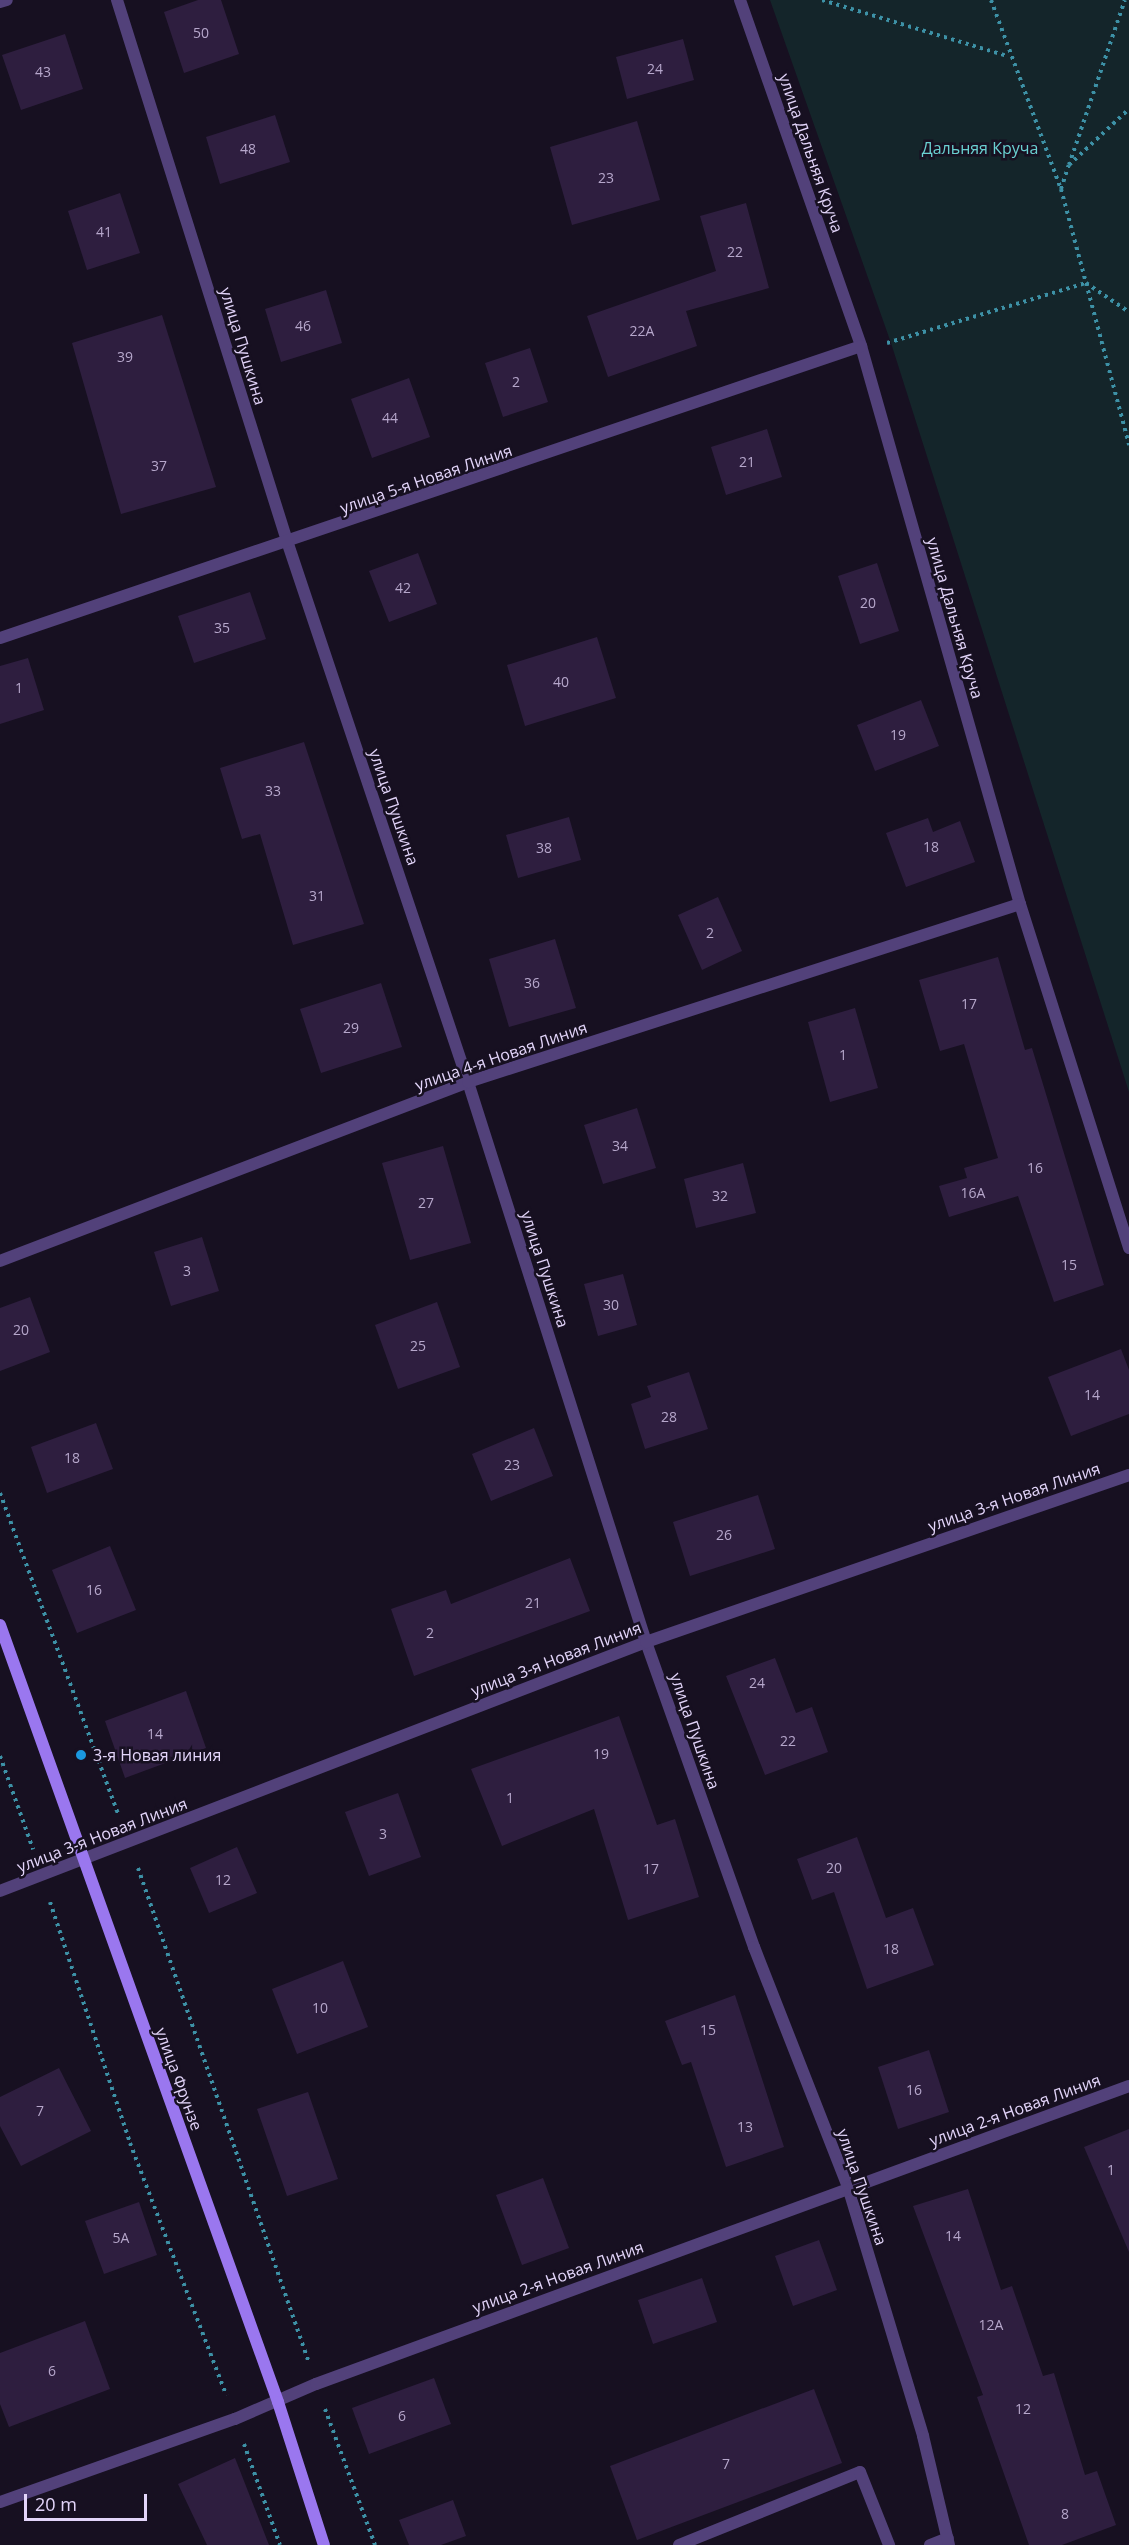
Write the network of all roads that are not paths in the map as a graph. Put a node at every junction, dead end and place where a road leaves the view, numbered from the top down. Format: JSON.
{"nodes":[{"id":1,"x":7,"y":0,"type":"edge"},
{"id":2,"x":117,"y":0,"type":"edge"},
{"id":3,"x":740,"y":0,"type":"edge"},
{"id":4,"x":0,"y":2,"type":"edge"},
{"id":5,"x":861,"y":346,"type":"junction"},
{"id":6,"x":288,"y":544,"type":"junction"},
{"id":7,"x":0,"y":638,"type":"edge"},
{"id":8,"x":1020,"y":904,"type":"junction"},
{"id":9,"x":468,"y":1082,"type":"junction"},
{"id":10,"x":1129,"y":1248,"type":"edge"},
{"id":11,"x":0,"y":1262,"type":"edge"},
{"id":12,"x":1129,"y":1475,"type":"edge"},
{"id":13,"x":0,"y":1625,"type":"edge"},
{"id":14,"x":646,"y":1642,"type":"junction"},
{"id":15,"x":83,"y":1860,"type":"junction"},
{"id":16,"x":0,"y":1891,"type":"edge"},
{"id":17,"x":1129,"y":2086,"type":"edge"},
{"id":18,"x":848,"y":2187,"type":"junction"},
{"id":19,"x":278,"y":2402,"type":"junction"},
{"id":20,"x":0,"y":2502,"type":"edge"},
{"id":21,"x":949,"y":2542,"type":"edge"},
{"id":22,"x":324,"y":2545,"type":"edge"},
{"id":23,"x":679,"y":2545,"type":"edge"},
{"id":24,"x":889,"y":2545,"type":"edge"},
{"id":25,"x":930,"y":2545,"type":"edge"}],
"edges":[{"from":1,"to":4,"type":"street"},
{"from":2,"to":6,"type":"street","name":"улица Пушкина"},
{"from":3,"to":5,"type":"street","name":"улица Дальняя Круча"},
{"from":5,"to":6,"type":"street","name":"улица 5-я Новая Линия"},
{"from":5,"to":8,"type":"street","name":"улица Дальняя Круча"},
{"from":6,"to":7,"type":"street","name":"улица 5-я Новая Линия"},
{"from":6,"to":9,"type":"street","name":"улица Пушкина"},
{"from":8,"to":9,"type":"street","name":"улица 4-я Новая Линия"},
{"from":8,"to":10,"type":"street","name":"улица Дальняя Круча"},
{"from":9,"to":11,"type":"street","name":"улица 4-я Новая Линия"},
{"from":9,"to":14,"type":"street","name":"улица Пушкина"},
{"from":12,"to":14,"type":"street","name":"улица 3-я Новая Линия"},
{"from":13,"to":15,"type":"main road","name":"улица Фрунзе"},
{"from":14,"to":15,"type":"street","name":"улица 3-я Новая Линия"},
{"from":14,"to":18,"type":"street","name":"улица Пушкина"},
{"from":15,"to":16,"type":"street","name":"улица 3-я Новая Линия"},
{"from":15,"to":19,"type":"main road","name":"улица Фрунзе"},
{"from":17,"to":18,"type":"street","name":"улица 2-я Новая Линия"},
{"from":18,"to":19,"type":"street","name":"улица 2-я Новая Линия"},
{"from":18,"to":21,"type":"street","name":"улица Пушкина"},
{"from":19,"to":20,"type":"street","name":"улица 2-я Новая Линия"},
{"from":19,"to":22,"type":"main road","name":"улица Фрунзе"},
{"from":21,"to":25,"type":"street"},
{"from":23,"to":24,"type":"street"}]}
